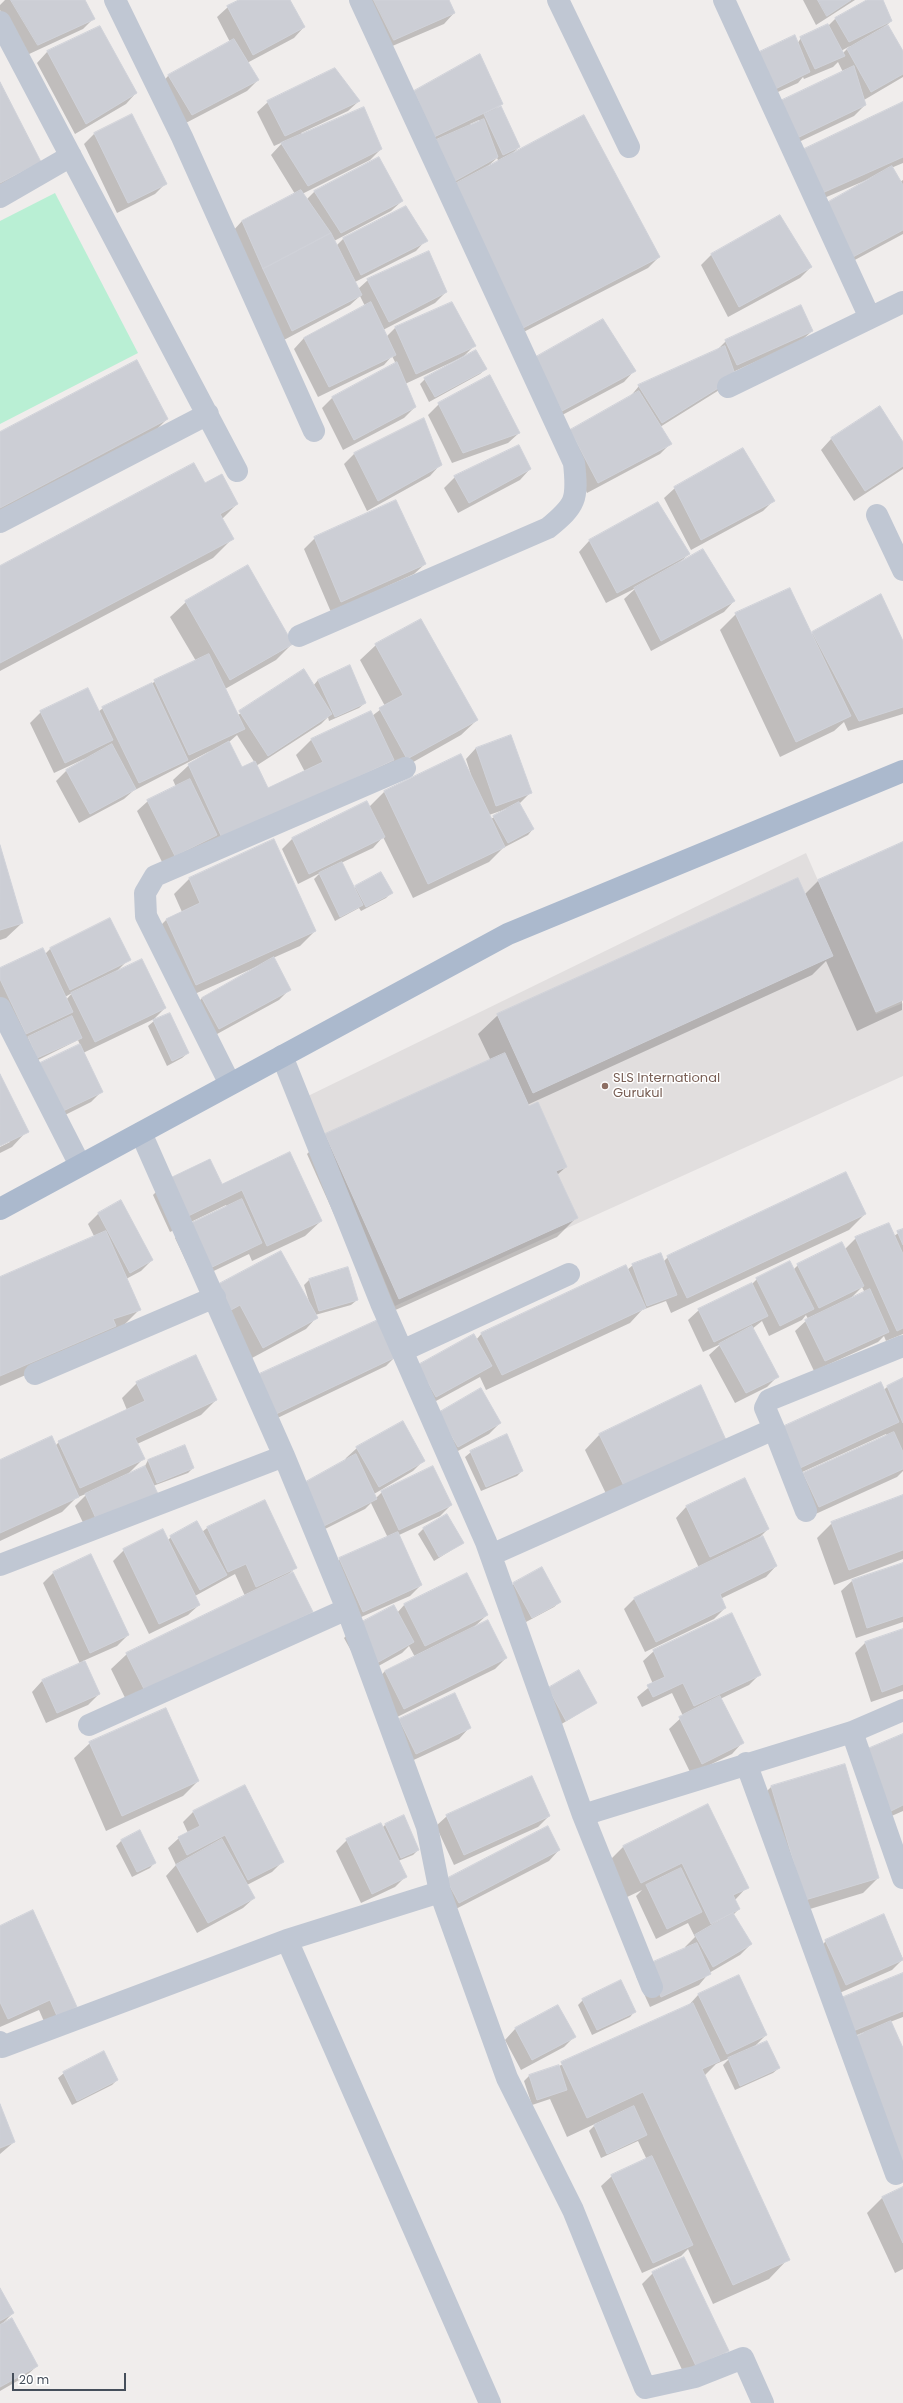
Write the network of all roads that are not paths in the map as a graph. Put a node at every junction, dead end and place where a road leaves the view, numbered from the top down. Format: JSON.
{"nodes":[{"id":1,"x":115,"y":0,"type":"edge"},
{"id":2,"x":360,"y":0,"type":"edge"},
{"id":3,"x":558,"y":0,"type":"edge"},
{"id":4,"x":724,"y":0,"type":"edge"},
{"id":5,"x":0,"y":22,"type":"edge"},
{"id":6,"x":629,"y":147,"type":"dead end"},
{"id":7,"x":71,"y":156,"type":"junction"},
{"id":8,"x":0,"y":197,"type":"edge"},
{"id":9,"x":903,"y":302,"type":"edge"},
{"id":10,"x":870,"y":318,"type":"junction"},
{"id":11,"x":728,"y":387,"type":"dead end"},
{"id":12,"x":208,"y":414,"type":"junction"},
{"id":13,"x":314,"y":431,"type":"dead end"},
{"id":14,"x":237,"y":471,"type":"dead end"},
{"id":15,"x":877,"y":515,"type":"dead end"},
{"id":16,"x":0,"y":522,"type":"edge"},
{"id":17,"x":903,"y":570,"type":"edge"},
{"id":18,"x":299,"y":636,"type":"dead end"},
{"id":19,"x":406,"y":768,"type":"dead end"},
{"id":20,"x":903,"y":771,"type":"edge"},
{"id":21,"x":0,"y":1008,"type":"edge"},
{"id":22,"x":282,"y":1056,"type":"junction"},
{"id":23,"x":230,"y":1084,"type":"junction"},
{"id":24,"x":141,"y":1133,"type":"junction"},
{"id":25,"x":80,"y":1165,"type":"junction"},
{"id":26,"x":0,"y":1209,"type":"edge"},
{"id":27,"x":569,"y":1274,"type":"dead end"},
{"id":28,"x":215,"y":1297,"type":"junction"},
{"id":29,"x":903,"y":1346,"type":"edge"},
{"id":30,"x":402,"y":1351,"type":"junction"},
{"id":31,"x":35,"y":1374,"type":"dead end"},
{"id":32,"x":774,"y":1429,"type":"junction"},
{"id":33,"x":284,"y":1456,"type":"junction"},
{"id":34,"x":806,"y":1511,"type":"dead end"},
{"id":35,"x":491,"y":1555,"type":"junction"},
{"id":36,"x":0,"y":1565,"type":"edge"},
{"id":37,"x":347,"y":1609,"type":"junction"},
{"id":38,"x":903,"y":1710,"type":"edge"},
{"id":39,"x":89,"y":1725,"type":"dead end"},
{"id":40,"x":852,"y":1732,"type":"junction"},
{"id":41,"x":746,"y":1763,"type":"junction"},
{"id":42,"x":583,"y":1815,"type":"junction"},
{"id":43,"x":903,"y":1878,"type":"edge"},
{"id":44,"x":440,"y":1892,"type":"junction"},
{"id":45,"x":287,"y":1940,"type":"junction"},
{"id":46,"x":652,"y":1988,"type":"dead end"},
{"id":47,"x":0,"y":2042,"type":"edge"},
{"id":48,"x":896,"y":2174,"type":"dead end"},
{"id":49,"x":490,"y":2403,"type":"edge"},
{"id":50,"x":764,"y":2403,"type":"edge"}],
"edges":[{"from":1,"to":13,"type":"street"},
{"from":2,"to":18,"type":"street"},
{"from":3,"to":6,"type":"street"},
{"from":4,"to":10,"type":"street"},
{"from":5,"to":7,"type":"street"},
{"from":7,"to":8,"type":"street"},
{"from":7,"to":12,"type":"street"},
{"from":9,"to":10,"type":"street"},
{"from":10,"to":11,"type":"street"},
{"from":12,"to":14,"type":"street"},
{"from":12,"to":16,"type":"street"},
{"from":15,"to":17,"type":"street"},
{"from":19,"to":23,"type":"street"},
{"from":20,"to":22,"type":"main road"},
{"from":21,"to":25,"type":"street"},
{"from":22,"to":23,"type":"main road"},
{"from":22,"to":30,"type":"street"},
{"from":23,"to":24,"type":"main road"},
{"from":24,"to":25,"type":"main road"},
{"from":24,"to":28,"type":"street"},
{"from":25,"to":26,"type":"main road"},
{"from":27,"to":30,"type":"street"},
{"from":28,"to":31,"type":"street"},
{"from":28,"to":33,"type":"street"},
{"from":29,"to":32,"type":"street"},
{"from":30,"to":35,"type":"street"},
{"from":32,"to":34,"type":"street"},
{"from":32,"to":35,"type":"street"},
{"from":33,"to":36,"type":"street"},
{"from":33,"to":37,"type":"street"},
{"from":35,"to":42,"type":"street"},
{"from":37,"to":39,"type":"street"},
{"from":37,"to":44,"type":"street"},
{"from":38,"to":40,"type":"street"},
{"from":40,"to":41,"type":"street"},
{"from":40,"to":43,"type":"street"},
{"from":41,"to":42,"type":"street"},
{"from":41,"to":48,"type":"street"},
{"from":42,"to":46,"type":"street"},
{"from":44,"to":45,"type":"street"},
{"from":44,"to":50,"type":"street"},
{"from":45,"to":47,"type":"street"},
{"from":45,"to":49,"type":"street"}]}
